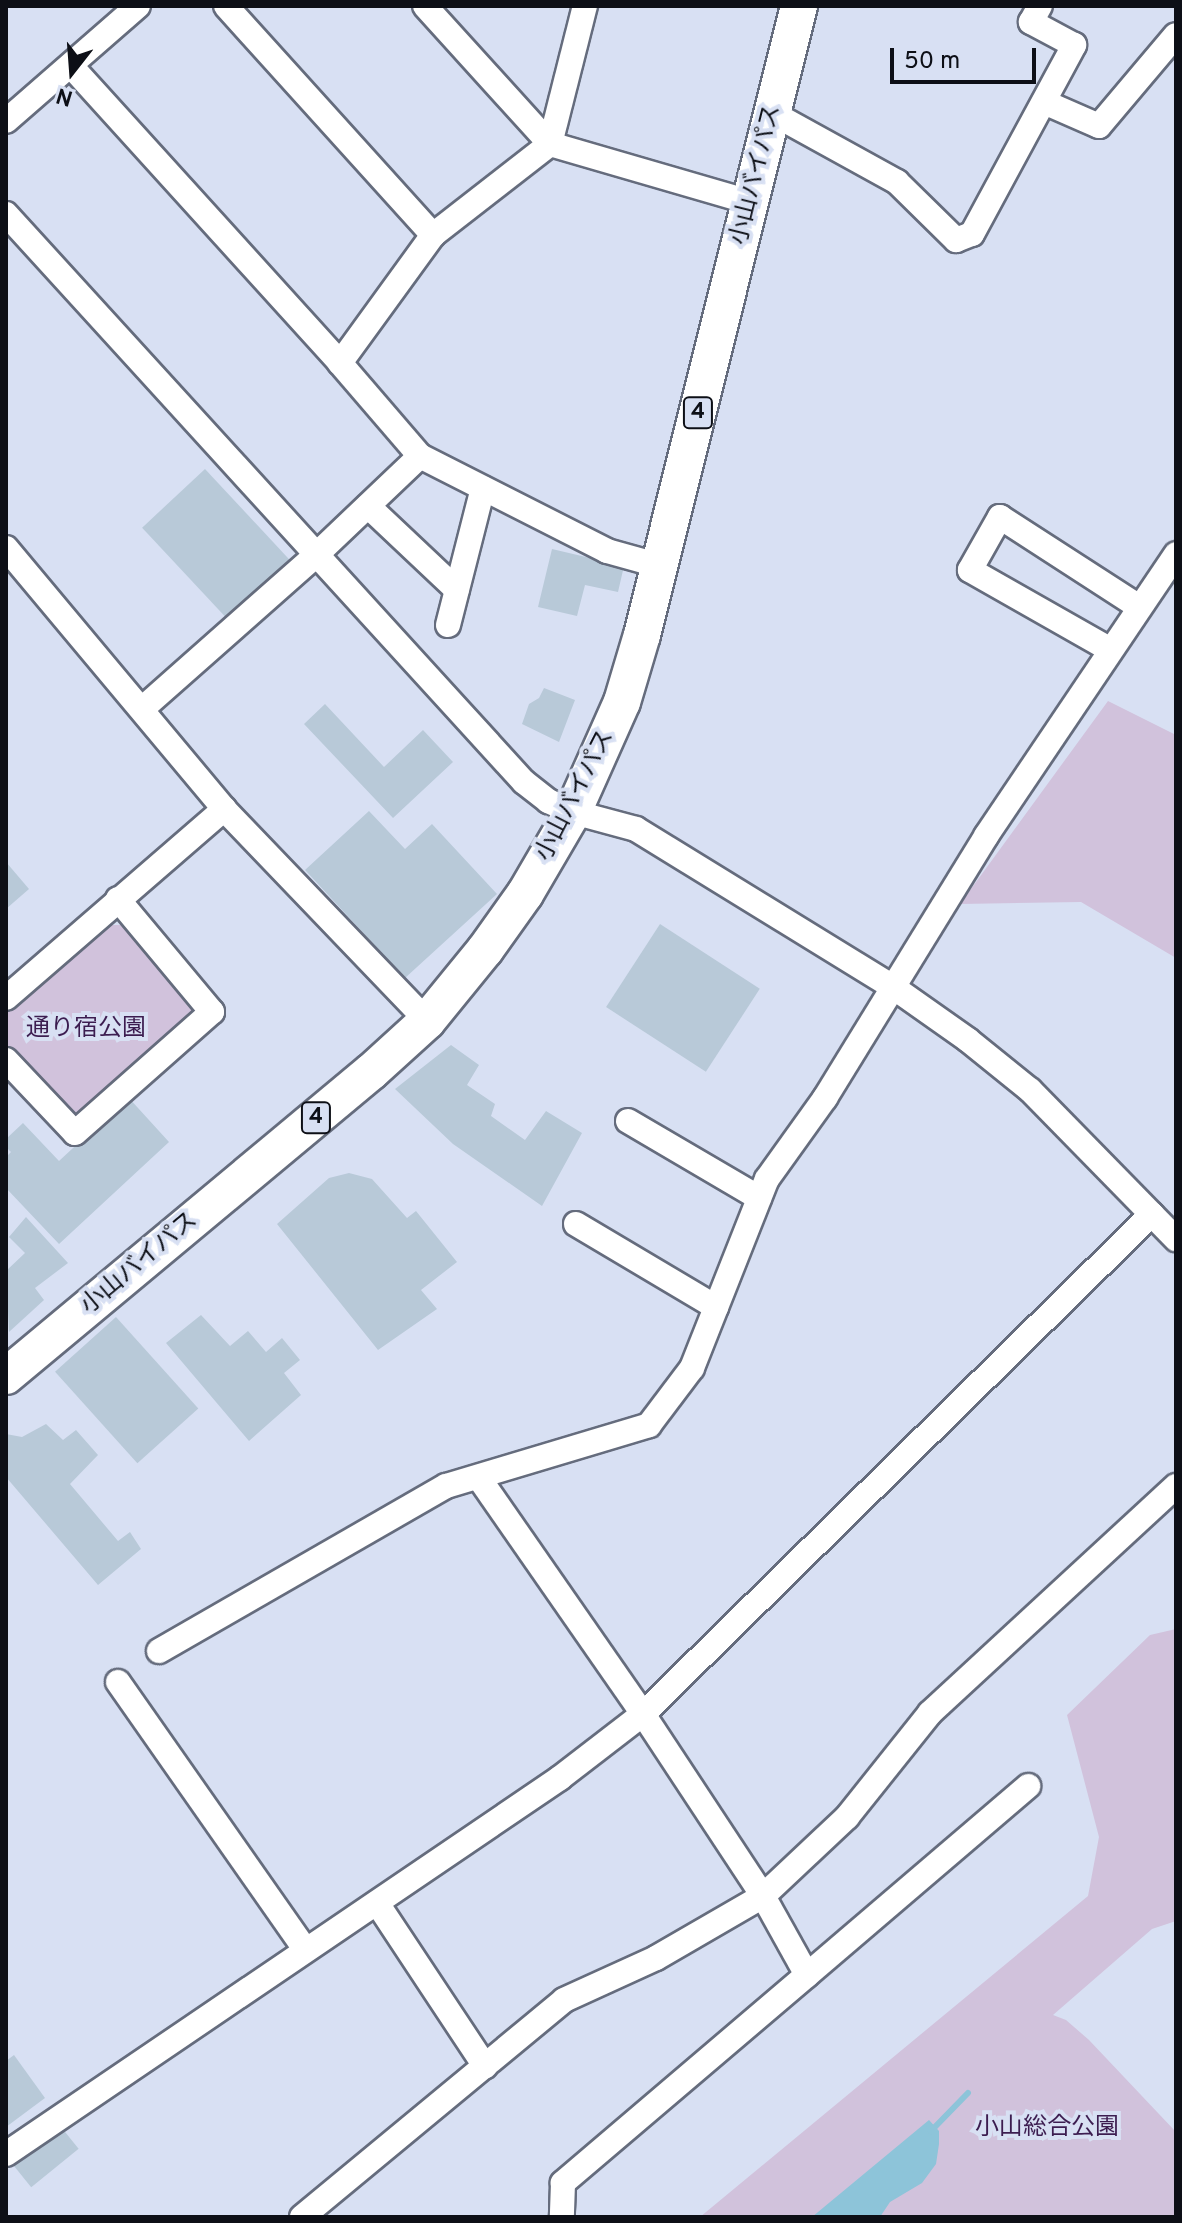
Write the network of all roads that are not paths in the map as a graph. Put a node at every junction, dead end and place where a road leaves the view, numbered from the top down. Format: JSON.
{"nodes":[{"id":1,"x":138,"y":6,"type":"edge"},
{"id":2,"x":226,"y":6,"type":"edge"},
{"id":3,"x":425,"y":6,"type":"edge"},
{"id":4,"x":799,"y":6,"type":"edge"},
{"id":5,"x":1040,"y":6,"type":"edge"},
{"id":6,"x":583,"y":8,"type":"edge"},
{"id":7,"x":1176,"y":35,"type":"edge"},
{"id":8,"x":71,"y":66,"type":"junction"},
{"id":9,"x":1044,"y":102,"type":"junction"},
{"id":10,"x":772,"y":113,"type":"junction"},
{"id":11,"x":6,"y":121,"type":"edge"},
{"id":12,"x":550,"y":144,"type":"junction"},
{"id":13,"x":750,"y":202,"type":"junction"},
{"id":14,"x":6,"y":214,"type":"edge"},
{"id":15,"x":433,"y":235,"type":"junction"},
{"id":16,"x":340,"y":363,"type":"junction"},
{"id":17,"x":420,"y":456,"type":"junction"},
{"id":18,"x":483,"y":488,"type":"junction"},
{"id":19,"x":368,"y":506,"type":"junction"},
{"id":20,"x":6,"y":548,"type":"edge"},
{"id":21,"x":1176,"y":554,"type":"edge"},
{"id":22,"x":315,"y":556,"type":"junction"},
{"id":23,"x":661,"y":566,"type":"junction"},
{"id":24,"x":457,"y":590,"type":"junction"},
{"id":25,"x":1139,"y":607,"type":"junction"},
{"id":26,"x":448,"y":625,"type":"dead end"},
{"id":27,"x":1109,"y":649,"type":"junction"},
{"id":28,"x":142,"y":709,"type":"junction"},
{"id":29,"x":224,"y":809,"type":"junction"},
{"id":30,"x":573,"y":812,"type":"junction"},
{"id":31,"x":118,"y":899,"type":"junction"},
{"id":32,"x":893,"y":987,"type":"junction"},
{"id":33,"x":6,"y":998,"type":"edge"},
{"id":34,"x":427,"y":1021,"type":"junction"},
{"id":35,"x":6,"y":1060,"type":"edge"},
{"id":36,"x":628,"y":1121,"type":"dead end"},
{"id":37,"x":759,"y":1198,"type":"junction"},
{"id":38,"x":1152,"y":1214,"type":"junction"},
{"id":39,"x":576,"y":1224,"type":"dead end"},
{"id":40,"x":1176,"y":1239,"type":"edge"},
{"id":41,"x":716,"y":1307,"type":"junction"},
{"id":42,"x":6,"y":1376,"type":"edge"},
{"id":43,"x":479,"y":1478,"type":"junction"},
{"id":44,"x":1176,"y":1486,"type":"edge"},
{"id":45,"x":159,"y":1651,"type":"dead end"},
{"id":46,"x":118,"y":1682,"type":"dead end"},
{"id":47,"x":643,"y":1714,"type":"junction"},
{"id":48,"x":1028,"y":1786,"type":"dead end"},
{"id":49,"x":763,"y":1896,"type":"junction"},
{"id":50,"x":377,"y":1903,"type":"junction"},
{"id":51,"x":305,"y":1949,"type":"junction"},
{"id":52,"x":807,"y":1975,"type":"junction"},
{"id":53,"x":485,"y":2066,"type":"junction"},
{"id":54,"x":6,"y":2154,"type":"edge"},
{"id":55,"x":302,"y":2217,"type":"edge"},
{"id":56,"x":562,"y":2217,"type":"edge"}],
"edges":[{"from":1,"to":8,"type":"street"},
{"from":2,"to":15,"type":"street"},
{"from":3,"to":12,"type":"street"},
{"from":4,"to":10,"type":"highway","name":"小山バイパス","number":"4"},
{"from":5,"to":9,"type":"street"},
{"from":6,"to":12,"type":"street"},
{"from":7,"to":9,"type":"street"},
{"from":8,"to":11,"type":"street"},
{"from":8,"to":16,"type":"street"},
{"from":9,"to":10,"type":"street"},
{"from":10,"to":13,"type":"highway","name":"小山バイパス","number":"4"},
{"from":12,"to":13,"type":"street"},
{"from":12,"to":15,"type":"street"},
{"from":13,"to":23,"type":"highway","name":"小山バイパス","number":"4"},
{"from":14,"to":22,"type":"street"},
{"from":15,"to":16,"type":"street"},
{"from":16,"to":17,"type":"street"},
{"from":17,"to":18,"type":"street"},
{"from":17,"to":19,"type":"street"},
{"from":18,"to":23,"type":"street"},
{"from":18,"to":24,"type":"street"},
{"from":19,"to":22,"type":"street"},
{"from":19,"to":24,"type":"street"},
{"from":20,"to":28,"type":"street"},
{"from":21,"to":25,"type":"street"},
{"from":22,"to":28,"type":"street"},
{"from":22,"to":30,"type":"street"},
{"from":23,"to":30,"type":"highway","name":"小山バイパス","number":"4"},
{"from":24,"to":26,"type":"street"},
{"from":25,"to":27,"type":"street"},
{"from":25,"to":27,"type":"street"},
{"from":27,"to":32,"type":"street"},
{"from":28,"to":29,"type":"street"},
{"from":29,"to":31,"type":"street"},
{"from":29,"to":34,"type":"street"},
{"from":30,"to":32,"type":"street"},
{"from":30,"to":34,"type":"highway","name":"小山バイパス","number":"4"},
{"from":31,"to":33,"type":"street"},
{"from":31,"to":35,"type":"street"},
{"from":32,"to":37,"type":"street"},
{"from":32,"to":38,"type":"street"},
{"from":34,"to":42,"type":"highway","name":"小山バイパス","number":"4"},
{"from":36,"to":37,"type":"street"},
{"from":37,"to":41,"type":"street"},
{"from":38,"to":40,"type":"street"},
{"from":38,"to":47,"type":"street"},
{"from":39,"to":41,"type":"street"},
{"from":41,"to":43,"type":"street"},
{"from":43,"to":45,"type":"street"},
{"from":43,"to":47,"type":"street"},
{"from":44,"to":49,"type":"street"},
{"from":46,"to":51,"type":"street"},
{"from":47,"to":49,"type":"street"},
{"from":47,"to":50,"type":"street"},
{"from":48,"to":52,"type":"street"},
{"from":49,"to":52,"type":"street"},
{"from":49,"to":53,"type":"street"},
{"from":50,"to":51,"type":"street"},
{"from":50,"to":53,"type":"street"},
{"from":51,"to":54,"type":"street"},
{"from":52,"to":56,"type":"street"},
{"from":53,"to":55,"type":"street"}]}
